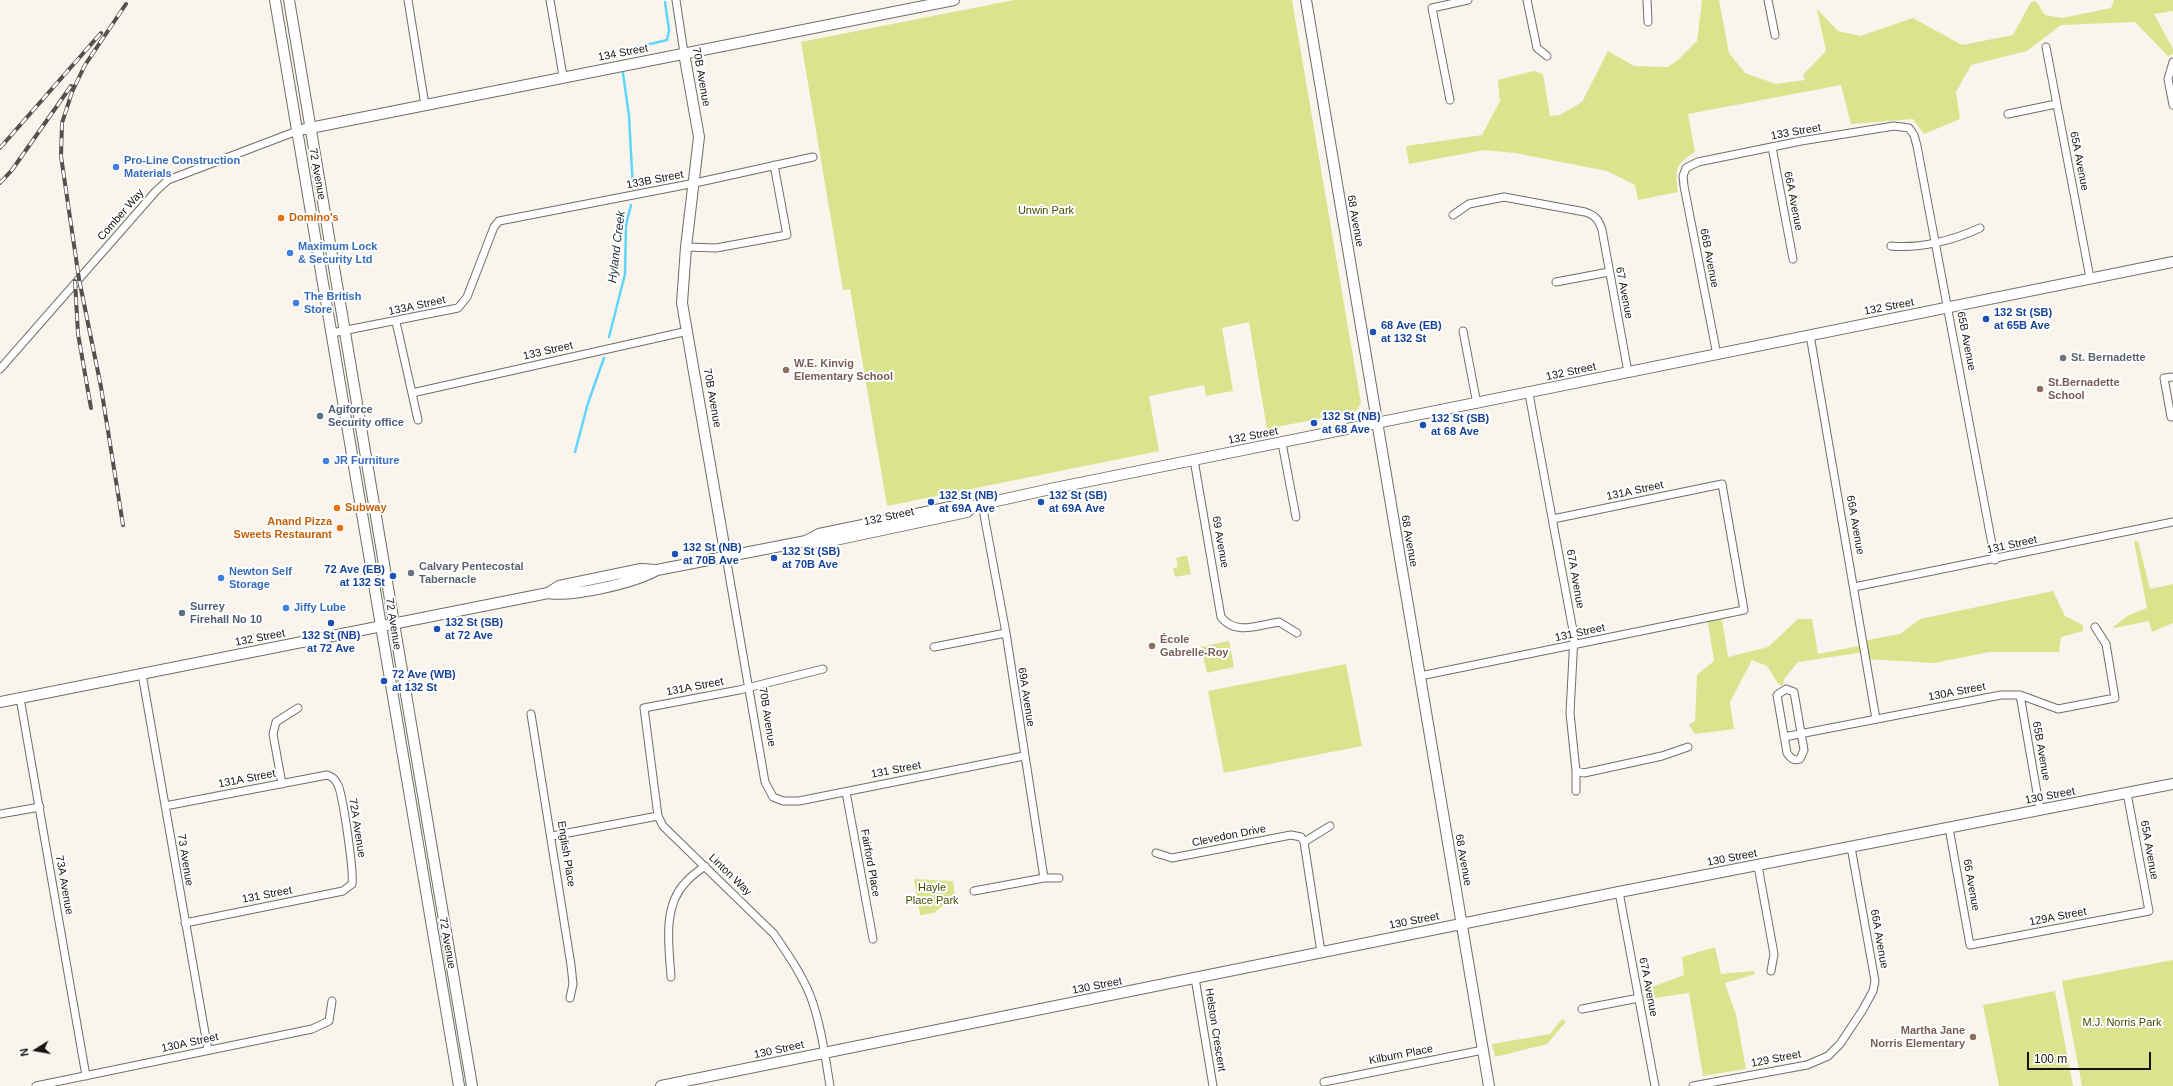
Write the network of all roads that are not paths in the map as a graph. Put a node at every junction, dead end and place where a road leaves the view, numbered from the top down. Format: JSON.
{"nodes":[{"id":1,"x":275,"y":0,"type":"edge"},
{"id":2,"x":289,"y":0,"type":"edge"},
{"id":3,"x":408,"y":0,"type":"edge"},
{"id":4,"x":550,"y":0,"type":"edge"},
{"id":5,"x":676,"y":0,"type":"edge"},
{"id":6,"x":954,"y":0,"type":"edge"},
{"id":7,"x":1306,"y":0,"type":"edge"},
{"id":8,"x":1468,"y":0,"type":"edge"},
{"id":9,"x":1528,"y":0,"type":"edge"},
{"id":10,"x":1647,"y":0,"type":"edge"},
{"id":11,"x":1768,"y":0,"type":"edge"},
{"id":12,"x":1648,"y":22,"type":"dead end"},
{"id":13,"x":1775,"y":35,"type":"dead end"},
{"id":14,"x":2046,"y":47,"type":"dead end"},
{"id":15,"x":684,"y":53,"type":"junction"},
{"id":16,"x":1547,"y":56,"type":"dead end"},
{"id":17,"x":2173,"y":62,"type":"edge"},
{"id":18,"x":563,"y":76,"type":"junction"},
{"id":19,"x":1450,"y":100,"type":"dead end"},
{"id":20,"x":2056,"y":104,"type":"junction"},
{"id":21,"x":2173,"y":104,"type":"edge"},
{"id":22,"x":425,"y":105,"type":"junction"},
{"id":23,"x":2008,"y":114,"type":"dead end"},
{"id":24,"x":311,"y":128,"type":"junction"},
{"id":25,"x":1908,"y":128,"type":"joint"},
{"id":26,"x":297,"y":131,"type":"junction"},
{"id":27,"x":1772,"y":147,"type":"junction"},
{"id":28,"x":813,"y":157,"type":"dead end"},
{"id":29,"x":774,"y":165,"type":"junction"},
{"id":30,"x":1688,"y":166,"type":"joint"},
{"id":31,"x":695,"y":183,"type":"junction"},
{"id":32,"x":1454,"y":215,"type":"dead end"},
{"id":33,"x":499,"y":221,"type":"joint"},
{"id":34,"x":1980,"y":228,"type":"dead end"},
{"id":35,"x":1936,"y":242,"type":"junction"},
{"id":36,"x":1891,"y":246,"type":"dead end"},
{"id":37,"x":686,"y":247,"type":"junction"},
{"id":38,"x":1794,"y":259,"type":"dead end"},
{"id":39,"x":2173,"y":262,"type":"edge"},
{"id":40,"x":1609,"y":272,"type":"junction"},
{"id":41,"x":2090,"y":278,"type":"junction"},
{"id":42,"x":1556,"y":282,"type":"dead end"},
{"id":43,"x":1948,"y":308,"type":"junction"},
{"id":44,"x":396,"y":322,"type":"junction"},
{"id":45,"x":345,"y":331,"type":"junction"},
{"id":46,"x":688,"y":331,"type":"junction"},
{"id":47,"x":1463,"y":331,"type":"dead end"},
{"id":48,"x":332,"y":333,"type":"junction"},
{"id":49,"x":1810,"y":335,"type":"junction"},
{"id":50,"x":1717,"y":355,"type":"junction"},
{"id":51,"x":0,"y":369,"type":"edge"},
{"id":52,"x":1628,"y":372,"type":"junction"},
{"id":53,"x":2173,"y":377,"type":"edge"},
{"id":54,"x":412,"y":393,"type":"junction"},
{"id":55,"x":1529,"y":394,"type":"junction"},
{"id":56,"x":1477,"y":404,"type":"junction"},
{"id":57,"x":2170,"y":417,"type":"dead end"},
{"id":58,"x":418,"y":420,"type":"dead end"},
{"id":59,"x":1377,"y":424,"type":"junction"},
{"id":60,"x":1282,"y":443,"type":"junction"},
{"id":61,"x":1194,"y":460,"type":"junction"},
{"id":62,"x":978,"y":505,"type":"junction"},
{"id":63,"x":1296,"y":518,"type":"dead end"},
{"id":64,"x":1553,"y":519,"type":"junction"},
{"id":65,"x":2173,"y":522,"type":"edge"},
{"id":66,"x":726,"y":557,"type":"junction"},
{"id":67,"x":1995,"y":560,"type":"junction"},
{"id":68,"x":1854,"y":587,"type":"junction"},
{"id":69,"x":1744,"y":610,"type":"joint"},
{"id":70,"x":394,"y":624,"type":"junction"},
{"id":71,"x":381,"y":626,"type":"junction"},
{"id":72,"x":2095,"y":627,"type":"dead end"},
{"id":73,"x":1006,"y":633,"type":"junction"},
{"id":74,"x":1297,"y":633,"type":"dead end"},
{"id":75,"x":1574,"y":645,"type":"junction"},
{"id":76,"x":934,"y":647,"type":"dead end"},
{"id":77,"x":823,"y":669,"type":"dead end"},
{"id":78,"x":142,"y":674,"type":"junction"},
{"id":79,"x":1420,"y":676,"type":"junction"},
{"id":80,"x":749,"y":686,"type":"junction"},
{"id":81,"x":2020,"y":695,"type":"junction"},
{"id":82,"x":20,"y":698,"type":"junction"},
{"id":83,"x":0,"y":702,"type":"edge"},
{"id":84,"x":298,"y":708,"type":"dead end"},
{"id":85,"x":644,"y":708,"type":"joint"},
{"id":86,"x":531,"y":714,"type":"dead end"},
{"id":87,"x":1876,"y":719,"type":"junction"},
{"id":88,"x":1802,"y":734,"type":"junction"},
{"id":89,"x":1784,"y":737,"type":"junction"},
{"id":90,"x":1688,"y":747,"type":"dead end"},
{"id":91,"x":1024,"y":756,"type":"junction"},
{"id":92,"x":1580,"y":772,"type":"junction"},
{"id":93,"x":333,"y":777,"type":"joint"},
{"id":94,"x":282,"y":784,"type":"junction"},
{"id":95,"x":2173,"y":784,"type":"edge"},
{"id":96,"x":1576,"y":791,"type":"dead end"},
{"id":97,"x":846,"y":792,"type":"junction"},
{"id":98,"x":2127,"y":793,"type":"junction"},
{"id":99,"x":773,"y":797,"type":"joint"},
{"id":100,"x":165,"y":806,"type":"junction"},
{"id":101,"x":40,"y":807,"type":"junction"},
{"id":102,"x":2040,"y":810,"type":"junction"},
{"id":103,"x":0,"y":814,"type":"edge"},
{"id":104,"x":658,"y":816,"type":"junction"},
{"id":105,"x":1330,"y":826,"type":"dead end"},
{"id":106,"x":1949,"y":828,"type":"junction"},
{"id":107,"x":552,"y":836,"type":"junction"},
{"id":108,"x":1304,"y":842,"type":"junction"},
{"id":109,"x":1851,"y":847,"type":"junction"},
{"id":110,"x":1156,"y":853,"type":"dead end"},
{"id":111,"x":705,"y":866,"type":"junction"},
{"id":112,"x":1758,"y":866,"type":"junction"},
{"id":113,"x":1044,"y":878,"type":"junction"},
{"id":114,"x":1059,"y":878,"type":"dead end"},
{"id":115,"x":352,"y":884,"type":"joint"},
{"id":116,"x":974,"y":891,"type":"dead end"},
{"id":117,"x":1619,"y":892,"type":"junction"},
{"id":118,"x":2149,"y":911,"type":"joint"},
{"id":119,"x":185,"y":923,"type":"junction"},
{"id":120,"x":1462,"y":924,"type":"junction"},
{"id":121,"x":873,"y":939,"type":"dead end"},
{"id":122,"x":1970,"y":945,"type":"joint"},
{"id":123,"x":1321,"y":952,"type":"junction"},
{"id":124,"x":1771,"y":971,"type":"dead end"},
{"id":125,"x":671,"y":977,"type":"dead end"},
{"id":126,"x":1196,"y":978,"type":"junction"},
{"id":127,"x":570,"y":998,"type":"dead end"},
{"id":128,"x":1639,"y":998,"type":"junction"},
{"id":129,"x":332,"y":1001,"type":"dead end"},
{"id":130,"x":1582,"y":1009,"type":"dead end"},
{"id":131,"x":1850,"y":1029,"type":"joint"},
{"id":132,"x":208,"y":1050,"type":"junction"},
{"id":133,"x":1483,"y":1050,"type":"junction"},
{"id":134,"x":824,"y":1053,"type":"junction"},
{"id":135,"x":86,"y":1076,"type":"junction"},
{"id":136,"x":1324,"y":1082,"type":"dead end"},
{"id":137,"x":36,"y":1086,"type":"edge"},
{"id":138,"x":459,"y":1086,"type":"edge"},
{"id":139,"x":472,"y":1086,"type":"edge"},
{"id":140,"x":661,"y":1086,"type":"edge"},
{"id":141,"x":830,"y":1086,"type":"edge"},
{"id":142,"x":1213,"y":1086,"type":"edge"},
{"id":143,"x":1489,"y":1086,"type":"edge"},
{"id":144,"x":1655,"y":1086,"type":"edge"},
{"id":145,"x":1693,"y":1086,"type":"edge"}],
"edges":[{"from":1,"to":26,"type":"main road","name":"72 Avenue"},
{"from":2,"to":24,"type":"main road","name":"72 Avenue"},
{"from":3,"to":22,"type":"street"},
{"from":4,"to":18,"type":"street"},
{"from":5,"to":15,"type":"street","name":"70B Avenue"},
{"from":6,"to":15,"type":"main road","name":"134 Street"},
{"from":7,"to":59,"type":"main road","name":"68 Avenue"},
{"from":8,"to":19,"type":"street"},
{"from":9,"to":16,"type":"street"},
{"from":10,"to":12,"type":"street"},
{"from":11,"to":13,"type":"street"},
{"from":14,"to":20,"type":"street","name":"65A Avenue"},
{"from":15,"to":18,"type":"main road","name":"134 Street"},
{"from":15,"to":31,"type":"main road","name":"70B Avenue"},
{"from":17,"to":21,"type":"street"},
{"from":18,"to":22,"type":"main road","name":"134 Street"},
{"from":20,"to":23,"type":"street"},
{"from":20,"to":41,"type":"street","name":"65A Avenue"},
{"from":22,"to":24,"type":"main road","name":"134 Street"},
{"from":24,"to":26,"type":"main road","name":"134 Street"},
{"from":24,"to":45,"type":"main road","name":"72 Avenue"},
{"from":25,"to":27,"type":"street","name":"133 Street"},
{"from":25,"to":35,"type":"street","name":"65B Avenue"},
{"from":26,"to":48,"type":"main road","name":"72 Avenue"},
{"from":26,"to":51,"type":"street","name":"Comber Way"},
{"from":27,"to":30,"type":"street","name":"133 Street"},
{"from":27,"to":38,"type":"street","name":"66A Avenue"},
{"from":28,"to":29,"type":"street","name":"133B Street"},
{"from":29,"to":31,"type":"street","name":"133B Street"},
{"from":29,"to":37,"type":"street"},
{"from":30,"to":50,"type":"street","name":"66B Avenue"},
{"from":31,"to":33,"type":"street","name":"133B Street"},
{"from":31,"to":37,"type":"main road","name":"70B Avenue"},
{"from":32,"to":40,"type":"street","name":"67 Avenue"},
{"from":33,"to":44,"type":"street","name":"133A Street"},
{"from":34,"to":35,"type":"street"},
{"from":35,"to":36,"type":"street"},
{"from":35,"to":43,"type":"street","name":"65B Avenue"},
{"from":37,"to":46,"type":"main road","name":"70B Avenue"},
{"from":39,"to":41,"type":"main road","name":"132 Street"},
{"from":40,"to":42,"type":"street"},
{"from":40,"to":52,"type":"street","name":"67 Avenue"},
{"from":41,"to":43,"type":"main road","name":"132 Street"},
{"from":43,"to":49,"type":"main road","name":"132 Street"},
{"from":43,"to":67,"type":"street","name":"65B Avenue"},
{"from":44,"to":45,"type":"street","name":"133A Street"},
{"from":44,"to":54,"type":"street"},
{"from":45,"to":48,"type":"street","name":"133A Street"},
{"from":45,"to":70,"type":"main road","name":"72 Avenue"},
{"from":46,"to":54,"type":"street","name":"133 Street"},
{"from":46,"to":66,"type":"main road","name":"70B Avenue"},
{"from":47,"to":56,"type":"street"},
{"from":48,"to":71,"type":"main road","name":"72 Avenue"},
{"from":49,"to":50,"type":"main road","name":"132 Street"},
{"from":49,"to":68,"type":"street","name":"66A Avenue"},
{"from":50,"to":52,"type":"main road","name":"132 Street"},
{"from":52,"to":55,"type":"main road","name":"132 Street"},
{"from":53,"to":57,"type":"street"},
{"from":54,"to":58,"type":"street"},
{"from":55,"to":56,"type":"main road","name":"132 Street"},
{"from":55,"to":64,"type":"street","name":"67A Avenue"},
{"from":56,"to":59,"type":"main road","name":"132 Street"},
{"from":59,"to":60,"type":"main road","name":"132 Street"},
{"from":59,"to":79,"type":"main road","name":"68 Avenue"},
{"from":60,"to":61,"type":"main road","name":"132 Street"},
{"from":60,"to":63,"type":"street"},
{"from":61,"to":62,"type":"main road","name":"132 Street"},
{"from":61,"to":74,"type":"street","name":"69 Avenue"},
{"from":62,"to":66,"type":"main road","name":"132 Street"},
{"from":62,"to":73,"type":"street","name":"69A Avenue"},
{"from":64,"to":69,"type":"street","name":"131A Street"},
{"from":64,"to":75,"type":"street","name":"67A Avenue"},
{"from":65,"to":67,"type":"street","name":"131 Street"},
{"from":66,"to":70,"type":"main road","name":"132 Street"},
{"from":66,"to":80,"type":"street","name":"70B Avenue"},
{"from":67,"to":68,"type":"street","name":"131 Street"},
{"from":68,"to":87,"type":"street","name":"66A Avenue"},
{"from":69,"to":75,"type":"street","name":"131 Street"},
{"from":70,"to":71,"type":"main road","name":"132 Street"},
{"from":70,"to":139,"type":"main road","name":"72 Avenue"},
{"from":71,"to":78,"type":"main road","name":"132 Street"},
{"from":71,"to":138,"type":"main road","name":"72 Avenue"},
{"from":72,"to":81,"type":"street","name":"130A Street"},
{"from":73,"to":76,"type":"street"},
{"from":73,"to":91,"type":"street","name":"69A Avenue"},
{"from":75,"to":79,"type":"street","name":"131 Street"},
{"from":75,"to":92,"type":"street","name":"67A Avenue"},
{"from":77,"to":80,"type":"street","name":"131A Street"},
{"from":78,"to":82,"type":"main road","name":"132 Street"},
{"from":78,"to":100,"type":"street","name":"73 Avenue"},
{"from":79,"to":120,"type":"main road","name":"68 Avenue"},
{"from":80,"to":85,"type":"street","name":"131A Street"},
{"from":80,"to":99,"type":"street","name":"70B Avenue"},
{"from":81,"to":87,"type":"street","name":"130A Street"},
{"from":81,"to":102,"type":"street","name":"65B Avenue"},
{"from":82,"to":83,"type":"main road","name":"132 Street"},
{"from":82,"to":101,"type":"street","name":"73A Avenue"},
{"from":84,"to":94,"type":"street"},
{"from":85,"to":104,"type":"street","name":"Linton Way"},
{"from":86,"to":107,"type":"street","name":"English Place"},
{"from":87,"to":88,"type":"street","name":"130A Street"},
{"from":88,"to":89,"type":"street","name":"130A Street"},
{"from":88,"to":89,"type":"street"},
{"from":88,"to":89,"type":"street"},
{"from":90,"to":92,"type":"street"},
{"from":91,"to":97,"type":"street","name":"131 Street"},
{"from":91,"to":113,"type":"street","name":"69A Avenue"},
{"from":92,"to":96,"type":"street","name":"67A Avenue"},
{"from":93,"to":94,"type":"street","name":"131A Street"},
{"from":93,"to":115,"type":"street","name":"72A Avenue"},
{"from":94,"to":100,"type":"street","name":"131A Street"},
{"from":95,"to":98,"type":"main road","name":"130 Street"},
{"from":97,"to":99,"type":"street","name":"131 Street"},
{"from":97,"to":121,"type":"street","name":"Fairford Place"},
{"from":98,"to":102,"type":"main road","name":"130 Street"},
{"from":98,"to":118,"type":"street","name":"65A Avenue"},
{"from":100,"to":119,"type":"street","name":"73 Avenue"},
{"from":101,"to":103,"type":"street"},
{"from":101,"to":135,"type":"street","name":"73A Avenue"},
{"from":102,"to":106,"type":"main road","name":"130 Street"},
{"from":104,"to":107,"type":"street"},
{"from":104,"to":111,"type":"street","name":"Linton Way"},
{"from":105,"to":108,"type":"street"},
{"from":106,"to":109,"type":"main road","name":"130 Street"},
{"from":106,"to":122,"type":"street","name":"66 Avenue"},
{"from":107,"to":127,"type":"street","name":"English Place"},
{"from":108,"to":110,"type":"street","name":"Clevedon Drive"},
{"from":108,"to":123,"type":"street"},
{"from":109,"to":112,"type":"main road","name":"130 Street"},
{"from":109,"to":131,"type":"street","name":"66A Avenue"},
{"from":111,"to":125,"type":"street"},
{"from":111,"to":134,"type":"street","name":"Linton Way"},
{"from":112,"to":117,"type":"main road","name":"130 Street"},
{"from":112,"to":124,"type":"street"},
{"from":113,"to":114,"type":"street"},
{"from":113,"to":116,"type":"street"},
{"from":115,"to":119,"type":"street","name":"131 Street"},
{"from":117,"to":120,"type":"main road","name":"130 Street"},
{"from":117,"to":128,"type":"street","name":"67A Avenue"},
{"from":118,"to":122,"type":"street","name":"129A Street"},
{"from":119,"to":132,"type":"street","name":"73 Avenue"},
{"from":120,"to":123,"type":"main road","name":"130 Street"},
{"from":120,"to":133,"type":"main road","name":"68 Avenue"},
{"from":123,"to":126,"type":"main road","name":"130 Street"},
{"from":126,"to":134,"type":"main road","name":"130 Street"},
{"from":126,"to":142,"type":"street","name":"Helston Crescent"},
{"from":128,"to":130,"type":"street"},
{"from":128,"to":144,"type":"street","name":"67A Avenue"},
{"from":129,"to":132,"type":"street","name":"130A Street"},
{"from":131,"to":145,"type":"street","name":"129 Street"},
{"from":132,"to":135,"type":"street","name":"130A Street"},
{"from":133,"to":136,"type":"street","name":"Kilburn Place"},
{"from":133,"to":143,"type":"main road","name":"68 Avenue"},
{"from":134,"to":140,"type":"main road","name":"130 Street"},
{"from":134,"to":141,"type":"street"},
{"from":135,"to":137,"type":"street","name":"130A Street"}]}
